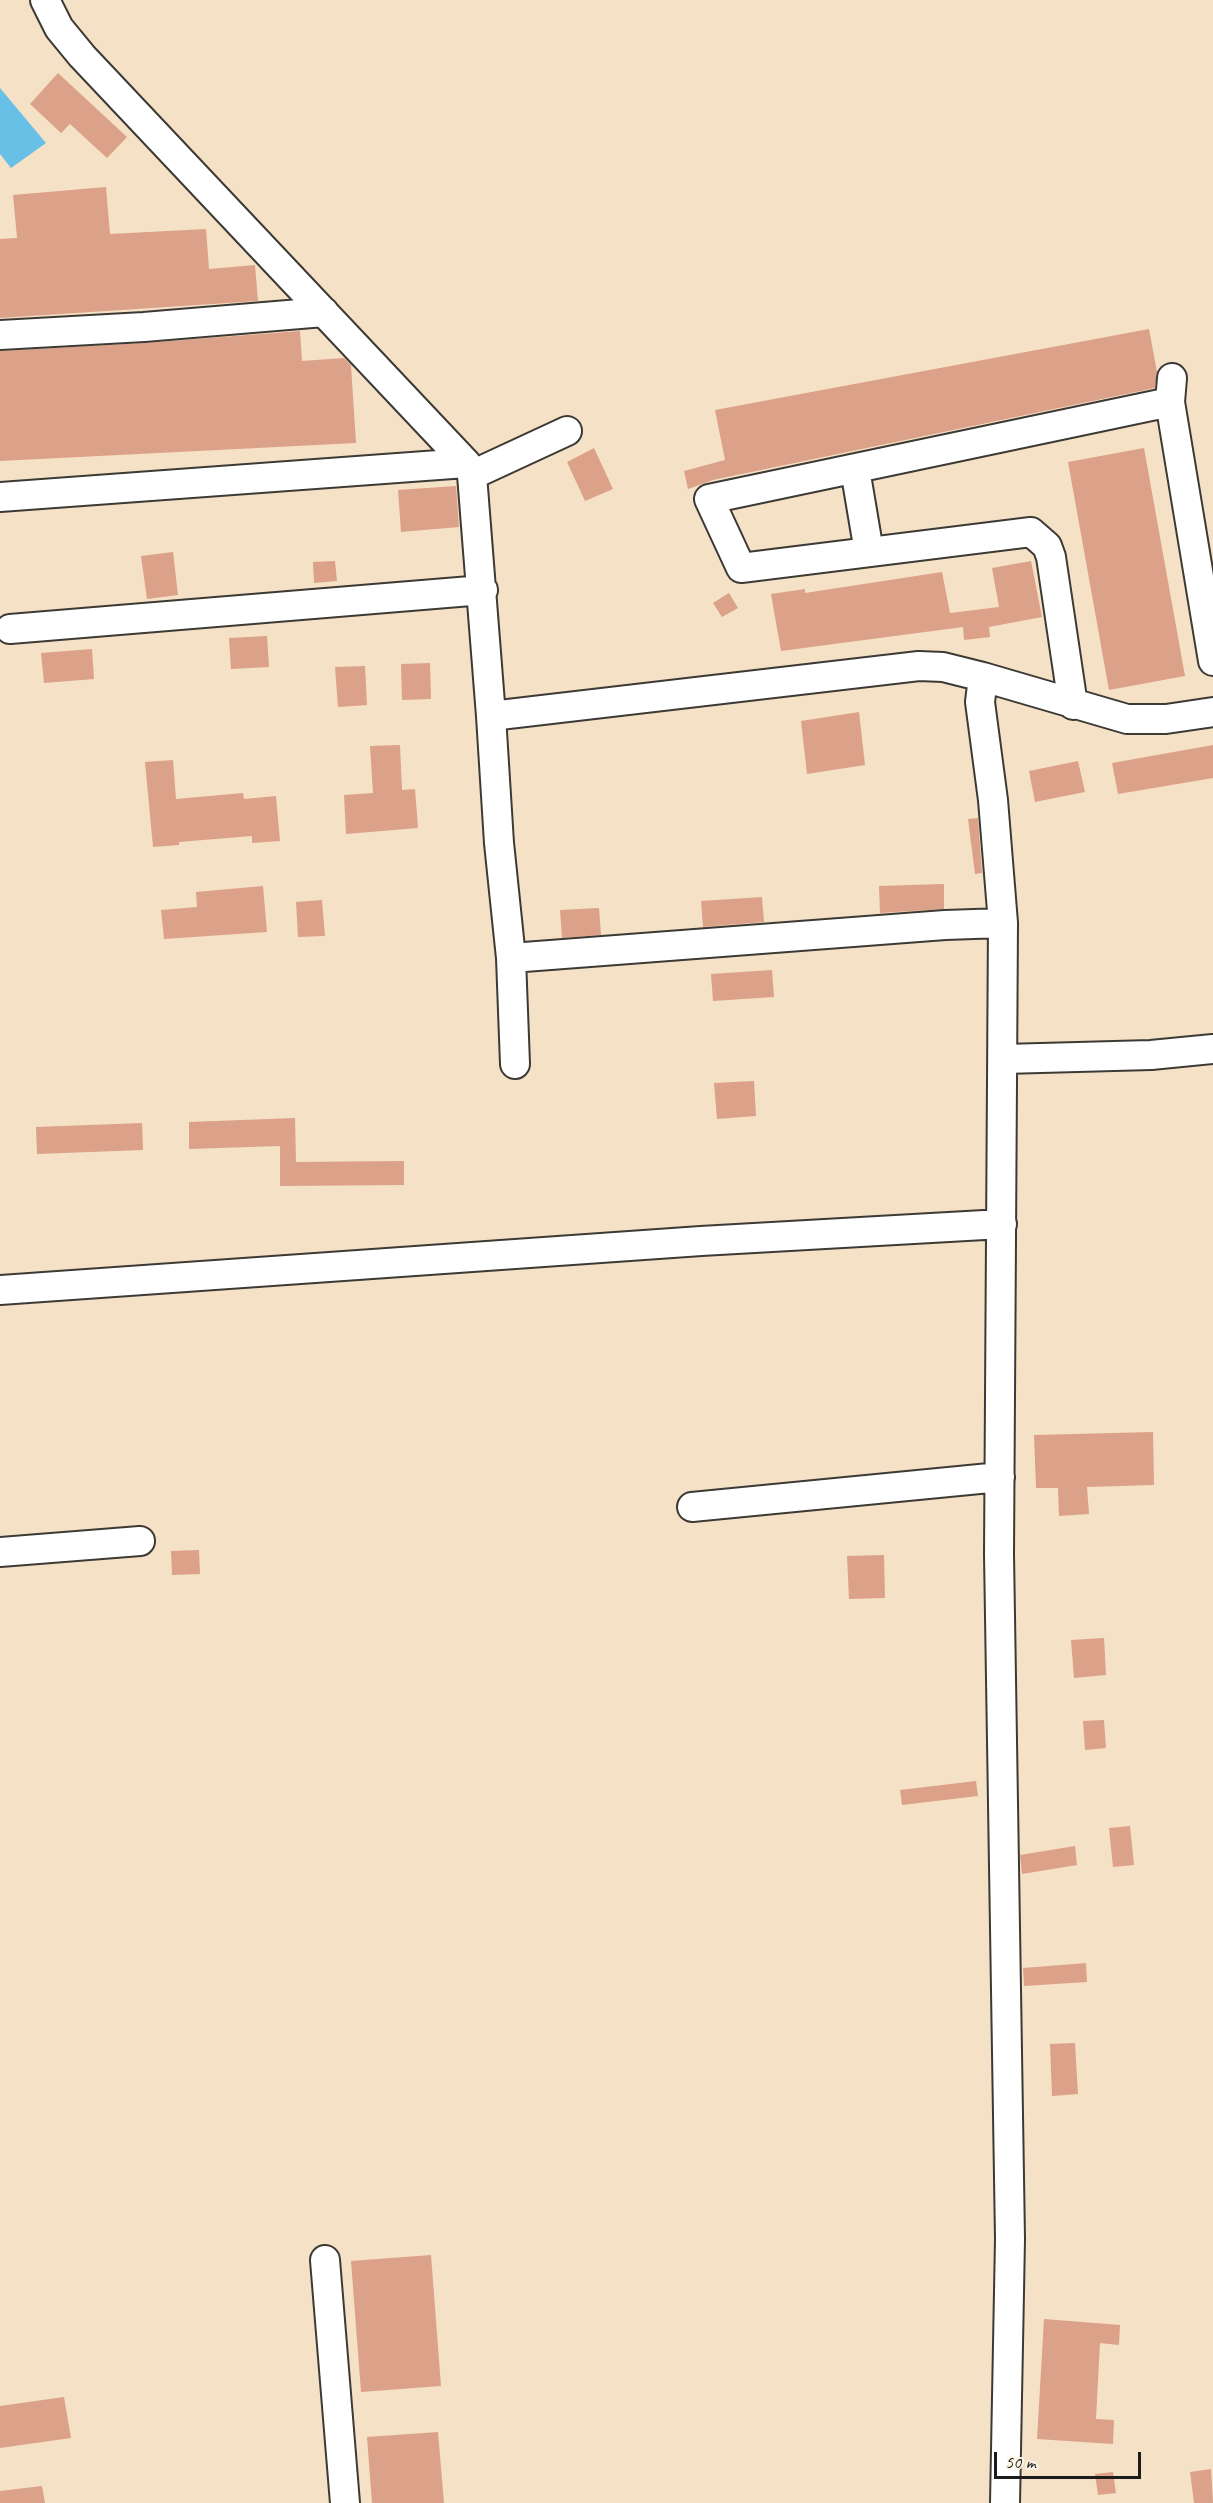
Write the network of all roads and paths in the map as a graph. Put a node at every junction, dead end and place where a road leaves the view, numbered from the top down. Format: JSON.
{"nodes":[{"id":1,"x":45,"y":0,"type":"edge"},
{"id":2,"x":324,"y":312,"type":"junction"},
{"id":3,"x":0,"y":335,"type":"edge"},
{"id":4,"x":567,"y":431,"type":"dead end"},
{"id":5,"x":469,"y":469,"type":"junction"},
{"id":6,"x":855,"y":469,"type":"junction"},
{"id":7,"x":0,"y":497,"type":"edge"},
{"id":8,"x":869,"y":552,"type":"junction"},
{"id":9,"x":483,"y":590,"type":"junction"},
{"id":10,"x":10,"y":629,"type":"dead end"},
{"id":11,"x":1213,"y":661,"type":"edge"},
{"id":12,"x":983,"y":677,"type":"junction"},
{"id":13,"x":1073,"y":705,"type":"junction"},
{"id":14,"x":1213,"y":712,"type":"edge"},
{"id":15,"x":491,"y":716,"type":"junction"},
{"id":16,"x":1003,"y":923,"type":"junction"},
{"id":17,"x":511,"y":958,"type":"junction"},
{"id":18,"x":1213,"y":1049,"type":"edge"},
{"id":19,"x":1004,"y":1059,"type":"junction"},
{"id":20,"x":515,"y":1064,"type":"dead end"},
{"id":21,"x":1002,"y":1224,"type":"junction"},
{"id":22,"x":0,"y":1290,"type":"edge"},
{"id":23,"x":1000,"y":1477,"type":"junction"},
{"id":24,"x":692,"y":1507,"type":"dead end"},
{"id":25,"x":140,"y":1541,"type":"dead end"},
{"id":26,"x":0,"y":1552,"type":"edge"},
{"id":27,"x":326,"y":2260,"type":"dead end"},
{"id":28,"x":345,"y":2503,"type":"edge"},
{"id":29,"x":1005,"y":2503,"type":"edge"}],
"edges":[{"from":1,"to":2,"type":"street"},
{"from":2,"to":3,"type":"street"},
{"from":2,"to":5,"type":"street"},
{"from":4,"to":5,"type":"street"},
{"from":5,"to":7,"type":"street"},
{"from":5,"to":9,"type":"street"},
{"from":6,"to":8,"type":"street"},
{"from":6,"to":8,"type":"street"},
{"from":6,"to":11,"type":"street"},
{"from":8,"to":13,"type":"street"},
{"from":9,"to":10,"type":"street"},
{"from":9,"to":15,"type":"street"},
{"from":12,"to":13,"type":"street"},
{"from":12,"to":15,"type":"street"},
{"from":12,"to":16,"type":"street"},
{"from":13,"to":14,"type":"street"},
{"from":15,"to":17,"type":"street"},
{"from":16,"to":17,"type":"street"},
{"from":16,"to":19,"type":"street"},
{"from":17,"to":20,"type":"street"},
{"from":18,"to":19,"type":"street"},
{"from":19,"to":21,"type":"street"},
{"from":21,"to":22,"type":"street"},
{"from":21,"to":23,"type":"street"},
{"from":23,"to":24,"type":"street"},
{"from":23,"to":29,"type":"street"},
{"from":25,"to":26,"type":"street"},
{"from":27,"to":28,"type":"street"}]}
